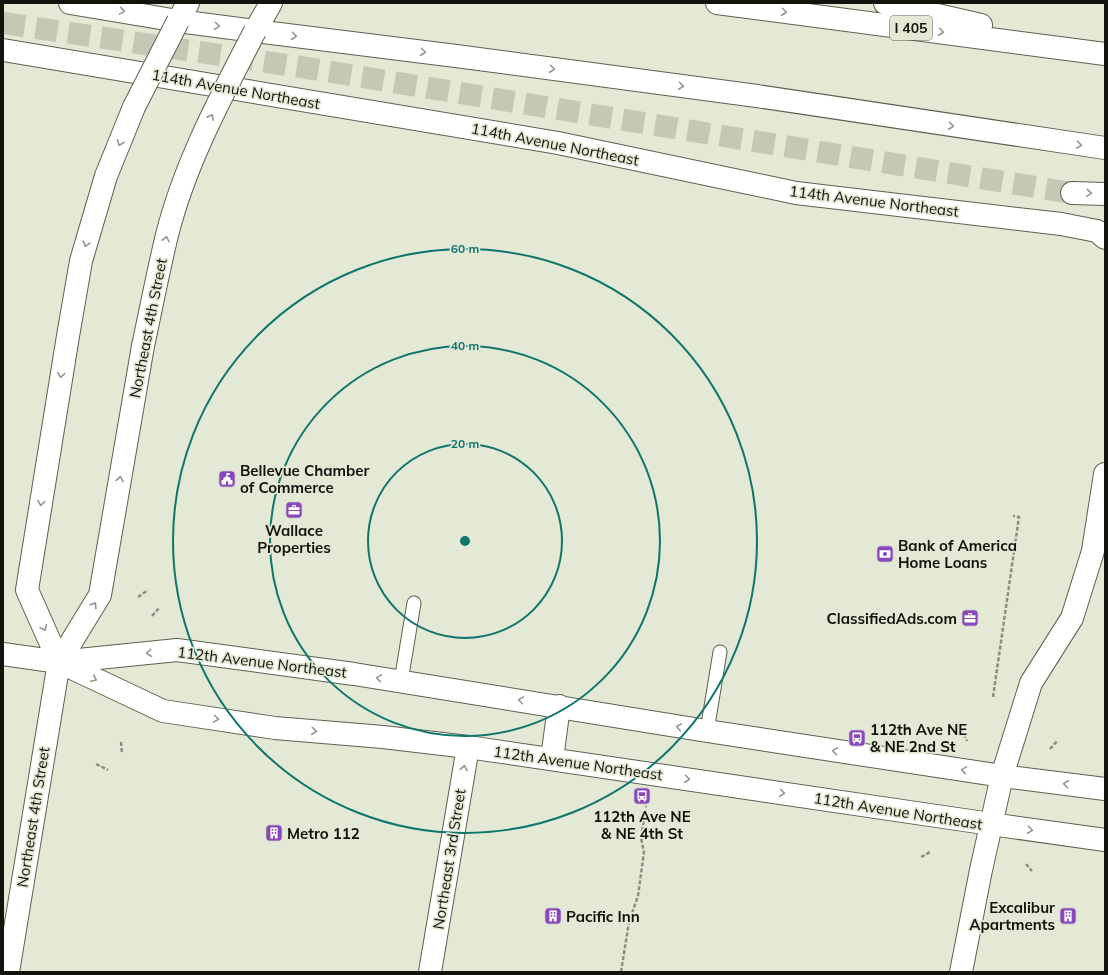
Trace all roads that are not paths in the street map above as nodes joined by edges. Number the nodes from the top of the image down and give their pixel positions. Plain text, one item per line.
1 (70, 3) edge
2 (271, 3) edge
3 (718, 3) edge
4 (885, 3) edge
5 (183, 12) edge
6 (255, 31) junction
7 (3, 50) edge
8 (1105, 53) edge
9 (1105, 148) edge
10 (1072, 193) tunnel mouth
11 (1105, 194) edge
12 (1105, 238) edge
13 (1105, 474) edge
14 (414, 603) dead end
15 (720, 652) dead end
16 (3, 654) edge
17 (59, 662) junction
18 (401, 681) junction
19 (559, 706) junction
20 (707, 731) junction
21 (468, 747) junction
22 (552, 759) junction
23 (1002, 776) junction
24 (1105, 789) edge
25 (991, 824) junction
26 (1105, 840) edge
27 (8, 972) edge
28 (430, 972) edge
29 (961, 972) edge

1 -> 5 main road
2 - 6 main road, Northeast 4th Street
3 -> 8 main road, I 405
4 - 8 main road
5 -> 6 main road
5 -> 17 main road, bridge
6 -> 9 main road
17 -> 6 main road, Northeast 4th Street, bridge
7 - 12 main road, 114th Avenue Northeast
10 -> 11 main road
13 - 23 main road
14 - 18 lane
15 - 20 lane
16 - 17 main road, 112th Avenue Northeast
18 -> 17 main road, 112th Avenue Northeast
17 -> 21 main road, 112th Avenue Northeast
17 - 27 main road, Northeast 4th Street
19 -> 18 main road, 112th Avenue Northeast
20 -> 19 main road, 112th Avenue Northeast
19 - 22 main road
23 -> 20 main road, 112th Avenue Northeast
21 - 22 main road, 112th Avenue Northeast
28 -> 21 main road, Northeast 3rd Street
22 -> 25 main road, 112th Avenue Northeast
24 -> 23 main road, 112th Avenue Northeast
23 - 25 main road
25 -> 26 main road, 112th Avenue Northeast
25 - 29 main road

